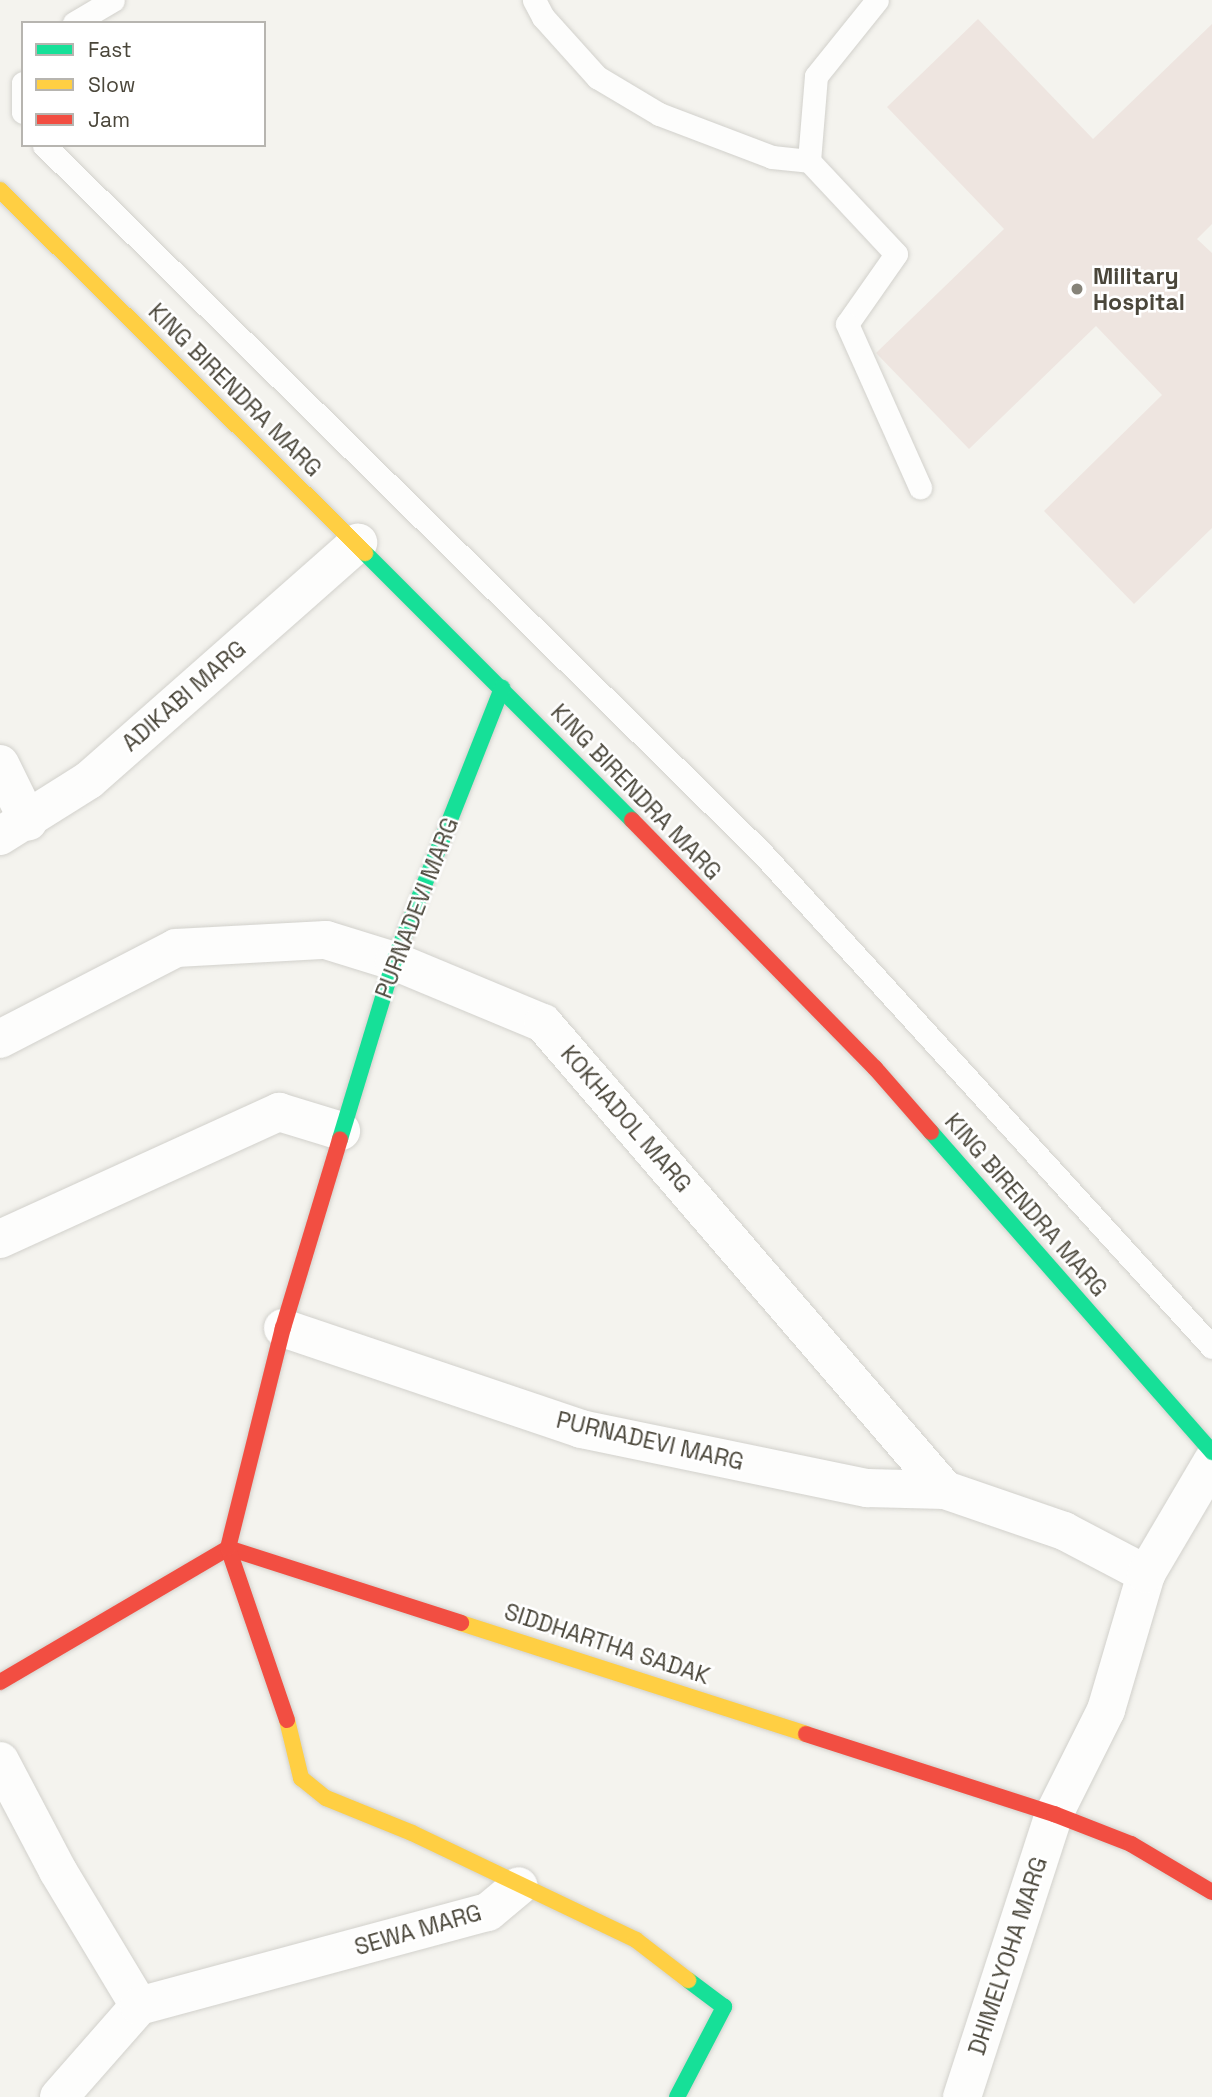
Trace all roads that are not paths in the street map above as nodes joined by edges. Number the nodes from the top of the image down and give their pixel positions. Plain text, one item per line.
1 (113, 0) edge
2 (534, 0) edge
3 (877, 0) edge
4 (77, 21) edge
5 (46, 147) edge
6 (809, 161) junction
7 (0, 190) edge
8 (920, 487) dead end
9 (358, 543) junction
10 (502, 688) junction
11 (0, 764) edge
12 (14, 828) edge
13 (394, 961) junction
14 (0, 1040) edge
15 (341, 1131) junction
16 (0, 1239) edge
17 (283, 1328) junction
18 (1212, 1347) edge
19 (1212, 1452) edge
20 (1212, 1462) edge
21 (945, 1490) junction
22 (228, 1548) junction
23 (1146, 1574) junction
24 (0, 1682) edge
25 (0, 1761) edge
26 (1054, 1814) junction
27 (519, 1886) junction
28 (1212, 1892) edge
29 (139, 2006) junction
30 (59, 2097) edge
31 (677, 2097) edge
32 (962, 2097) edge

1 - 4 lane
2 - 6 lane
3 - 6 lane
5 - 18 lane
6 - 8 lane
7 - 9 street, KING BIRENDRA MARG
9 - 10 street, KING BIRENDRA MARG
9 - 12 street, ADIKABI MARG
10 - 13 street, PURNADEVI MARG
10 - 19 street, KING BIRENDRA MARG
11 - 12 street
13 - 14 street, KOKHADOL MARG
13 - 15 street, PURNADEVI MARG
13 - 21 street, KOKHADOL MARG
15 - 16 street
15 - 17 street, PURNADEVI MARG
17 - 21 street, PURNADEVI MARG
17 - 22 street, PURNADEVI MARG
20 - 23 street, DHIMELYOHA MARG
21 - 23 street
22 - 24 street
22 - 26 street, SIDDHARTHA SADAK
22 - 27 street
23 - 26 street, DHIMELYOHA MARG
25 - 29 street
26 - 28 street, SIDDHARTHA SADAK
26 - 32 street, DHIMELYOHA MARG
27 - 29 street, SEWA MARG
27 - 31 street
29 - 30 street

